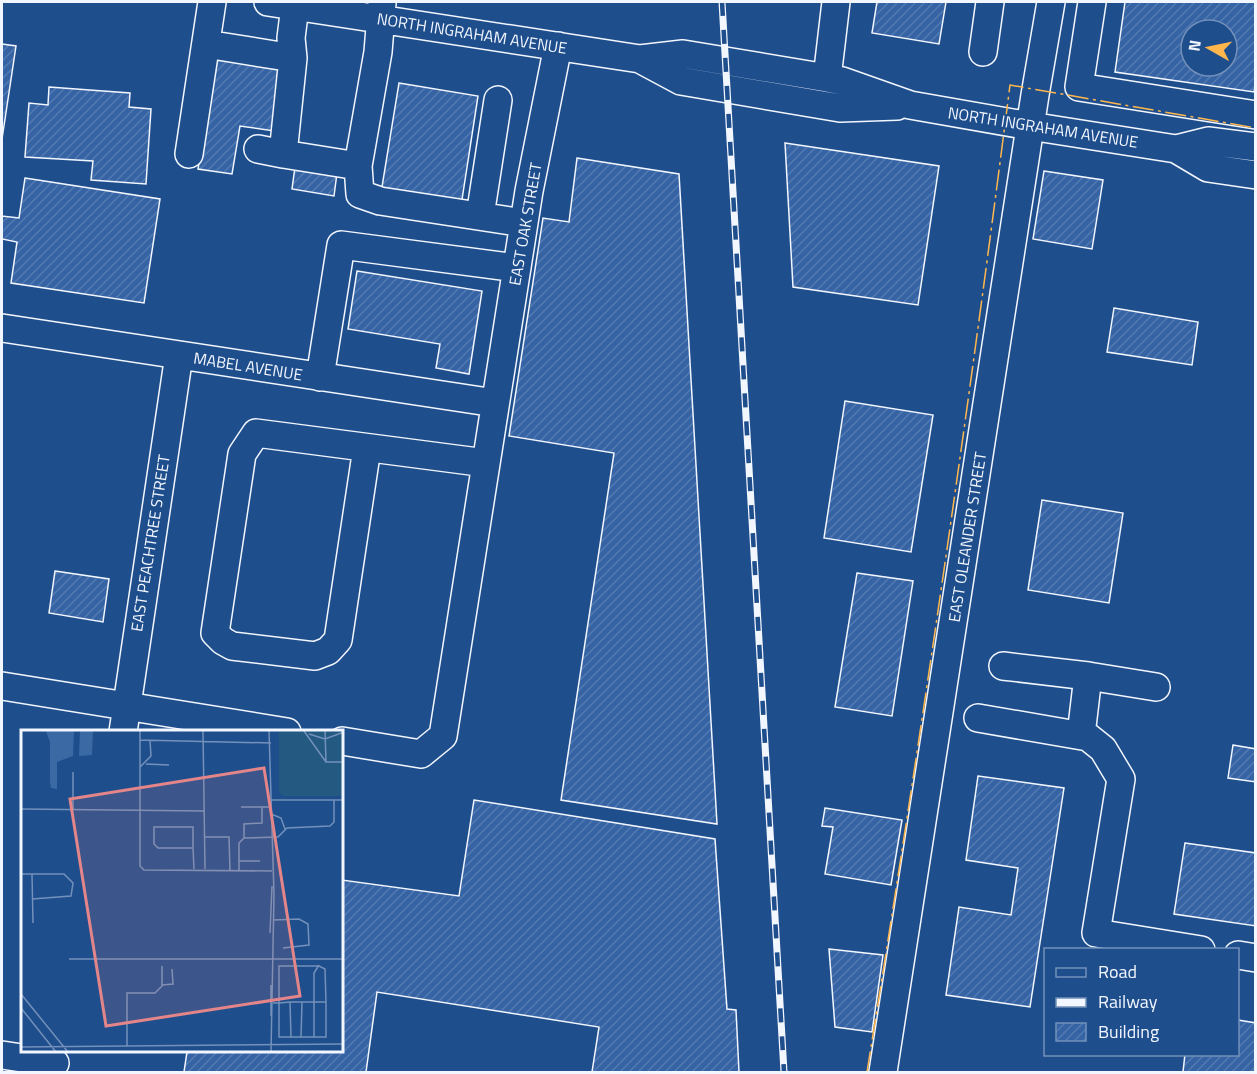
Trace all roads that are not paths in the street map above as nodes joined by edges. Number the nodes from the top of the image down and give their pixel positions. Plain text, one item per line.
1 (212, 2) edge
2 (268, 2) edge
3 (836, 2) edge
4 (990, 2) edge
5 (1051, 2) edge
6 (1092, 2) edge
7 (295, 6) junction
8 (382, 10) edge
9 (206, 44) junction
10 (558, 46) junction
11 (983, 52) dead end
12 (1041, 57) junction
13 (293, 58) junction
14 (640, 59) junction
15 (1083, 62) junction
16 (826, 78) junction
17 (498, 100) dead end
18 (910, 105) junction
19 (1256, 115) edge
20 (1030, 126) junction
21 (1256, 147) edge
22 (1176, 149) junction
23 (189, 154) dead end
24 (358, 166) junction
25 (1256, 175) edge
26 (480, 216) junction
27 (524, 223) junction
28 (517, 268) junction
29 (2, 328) edge
30 (179, 355) junction
31 (320, 377) junction
32 (495, 403) junction
33 (367, 448) junction
34 (486, 463) junction
35 (1004, 666) dead end
36 (1088, 676) junction
37 (2, 686) edge
38 (1156, 687) dead end
39 (128, 706) junction
40 (978, 718) dead end
41 (123, 730) edge
42 (275, 730) edge
43 (1081, 735) junction
44 (344, 741) edge
45 (1094, 941) edge
46 (1177, 948) edge
47 (1239, 955) edge
48 (1256, 958) edge
49 (2, 1055) edge
50 (55, 1062) edge
51 (883, 1072) edge

1 - 9 street
2 - 7 street, NORTH INGRAHAM AVENUE
3 - 16 street
4 - 11 street
5 - 12 street, EAST OLEANDER STREET
6 - 15 street
7 - 8 street, NORTH INGRAHAM AVENUE
7 - 13 street
8 - 10 street, NORTH INGRAHAM AVENUE
8 - 24 street
9 - 13 street
9 - 23 street
10 - 14 street, NORTH INGRAHAM AVENUE
10 - 27 street, EAST OAK STREET
12 - 15 street
12 - 20 street, EAST OLEANDER STREET
13 - 24 street
14 - 16 street, NORTH INGRAHAM AVENUE
14 - 18 street, NORTH INGRAHAM AVENUE
15 - 19 street
16 - 18 street, NORTH INGRAHAM AVENUE
17 - 26 street
18 - 20 street, NORTH INGRAHAM AVENUE
20 - 22 street, NORTH INGRAHAM AVENUE
20 - 51 street, EAST OLEANDER STREET
21 - 22 street, NORTH INGRAHAM AVENUE
22 - 25 street, NORTH INGRAHAM AVENUE
24 - 26 street
26 - 27 street
27 - 28 street, EAST OAK STREET
28 - 31 street
28 - 32 street, EAST OAK STREET
29 - 30 street, MABEL AVENUE
30 - 31 street, MABEL AVENUE
30 - 39 street, EAST PEACHTREE STREET
31 - 32 street, MABEL AVENUE
32 - 34 street, EAST OAK STREET
33 - 33 street
33 - 34 street
34 - 44 street, EAST OAK STREET
35 - 36 street
36 - 38 street
36 - 43 street
37 - 39 street
39 - 41 street, EAST PEACHTREE STREET
39 - 42 street
40 - 43 street
43 - 45 street
45 - 46 street
47 - 48 street
49 - 50 street

